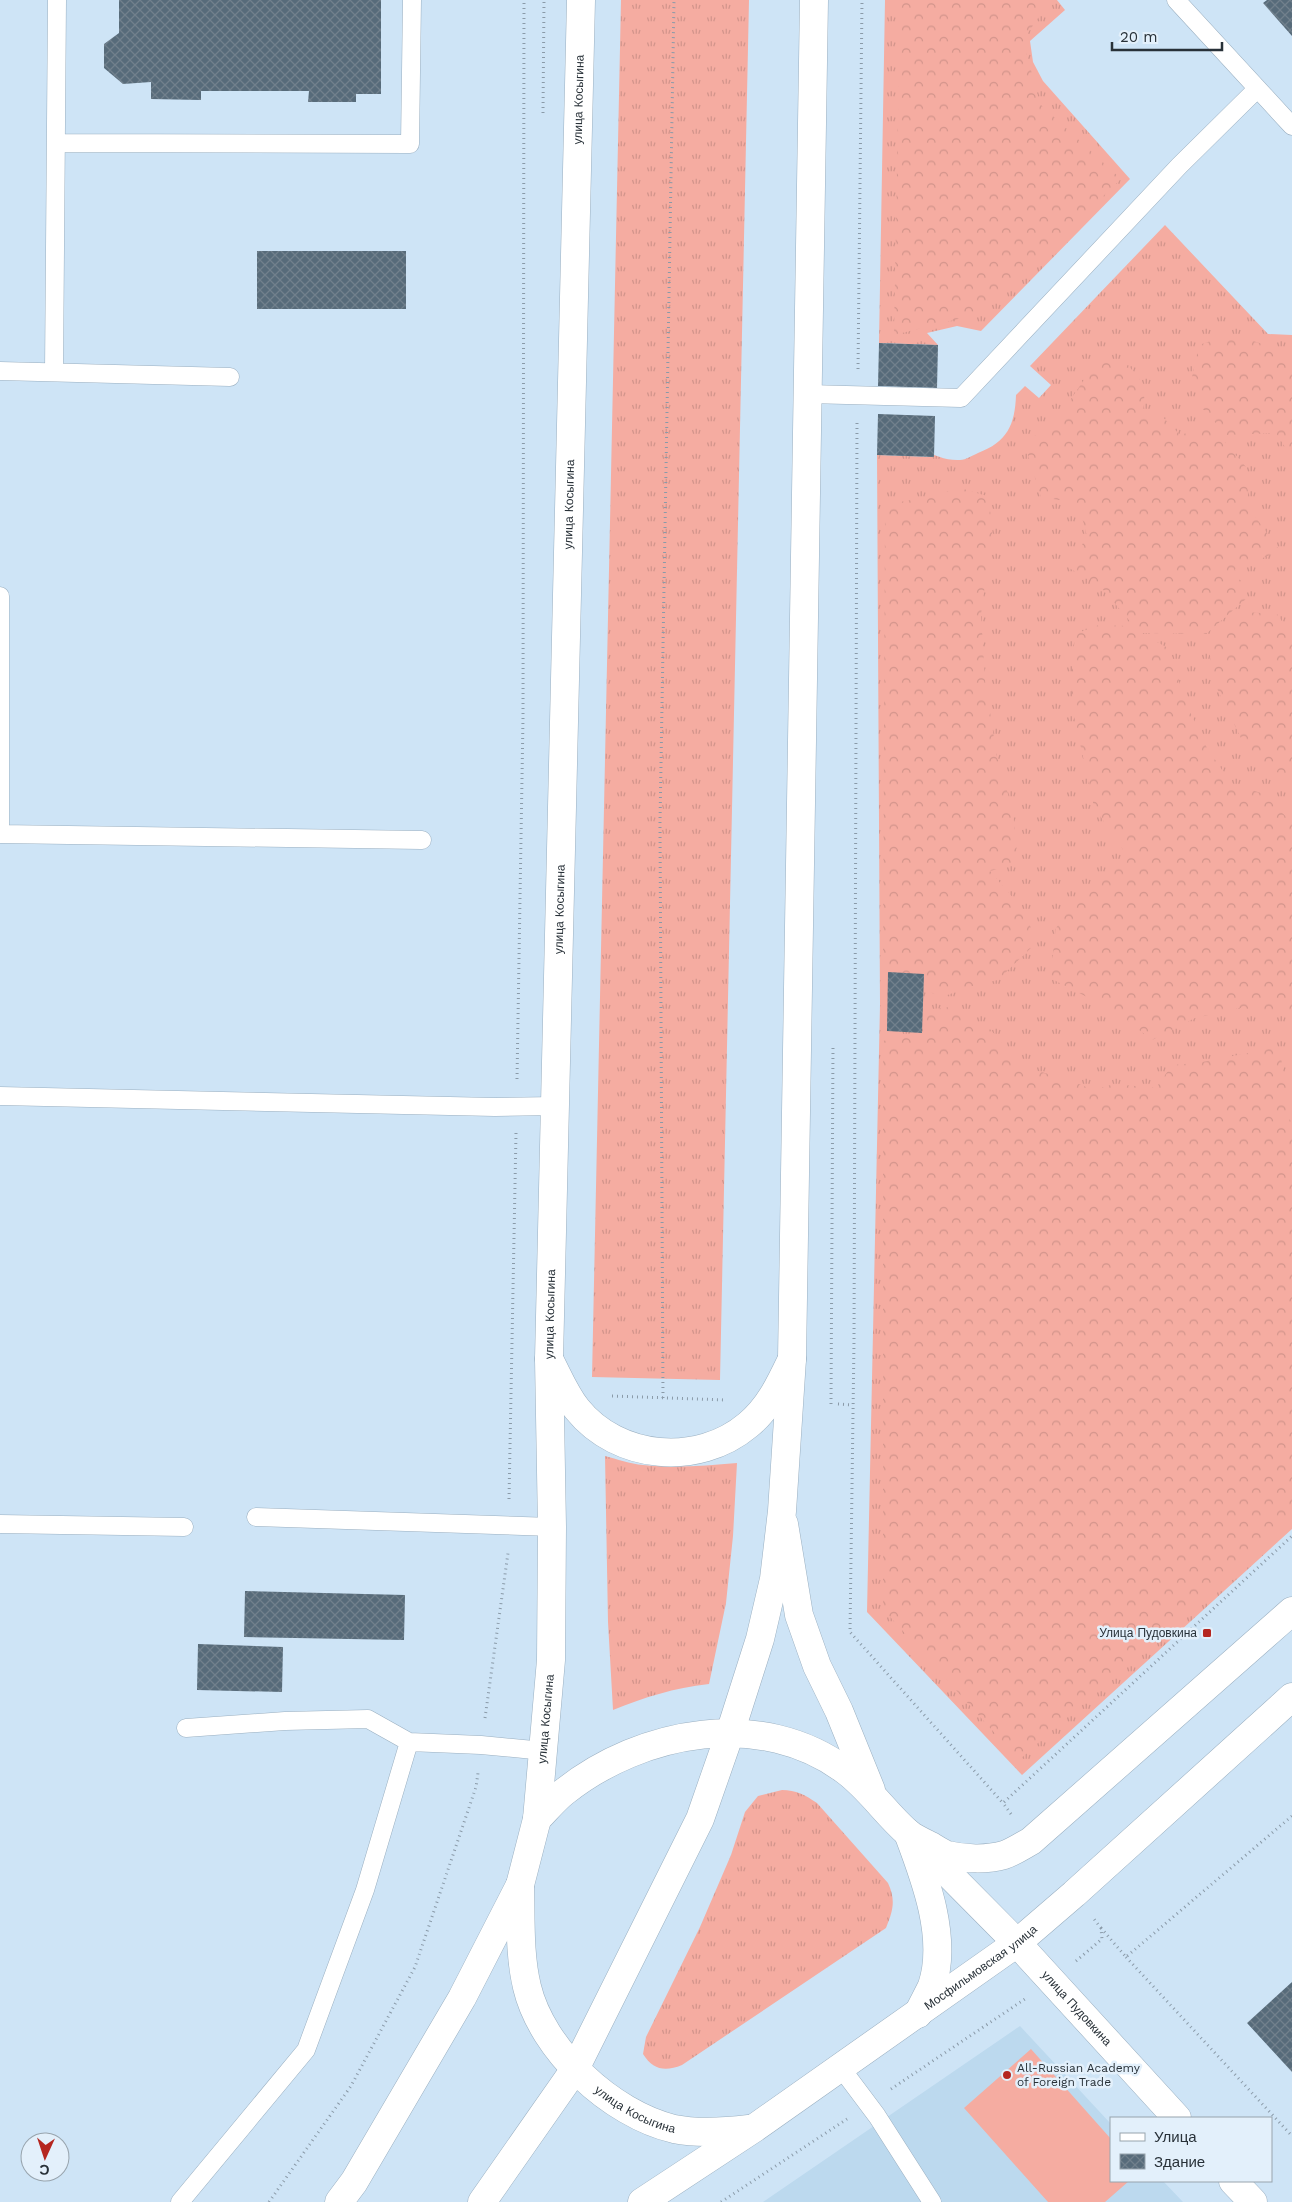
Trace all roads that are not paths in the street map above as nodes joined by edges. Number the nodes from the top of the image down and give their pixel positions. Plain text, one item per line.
1 (57, 0) edge
2 (412, 0) edge
3 (581, 0) edge
4 (814, 0) edge
5 (1176, 0) edge
6 (1257, 88) junction
7 (1292, 126) edge
8 (56, 143) junction
9 (0, 371) edge
10 (54, 372) junction
11 (230, 377) dead end
12 (808, 394) junction
13 (0, 596) edge
14 (0, 834) edge
15 (422, 840) dead end
16 (0, 1096) edge
17 (555, 1106) junction
18 (549, 1359) junction
19 (792, 1359) junction
20 (782, 1511) junction
21 (256, 1517) dead end
22 (0, 1524) edge
23 (184, 1527) dead end
24 (552, 1527) junction
25 (1292, 1611) edge
26 (1292, 1697) edge
27 (186, 1728) dead end
28 (730, 1733) junction
29 (408, 1742) junction
30 (544, 1751) junction
31 (872, 1794) junction
32 (537, 1819) junction
33 (908, 1833) junction
34 (520, 1885) junction
35 (1017, 1943) junction
36 (918, 2014) junction
37 (841, 2068) junction
38 (574, 2069) junction
39 (1176, 2117) edge
40 (753, 2129) junction
41 (1234, 2182) edge
42 (180, 2202) edge
43 (339, 2202) edge
44 (482, 2202) edge
45 (642, 2202) edge
46 (932, 2202) edge
47 (1251, 2202) edge

1 - 8 lane
2 - 8 lane
3 - 17 main road, улица Косыгина
4 - 12 main road
5 - 6 lane
6 - 7 lane
6 - 12 lane
8 - 10 lane
9 - 10 lane
10 - 11 lane
12 - 19 main road
13 - 14 lane
14 - 15 lane
16 - 17 lane
17 - 18 main road, улица Косыгина
18 - 19 main road
18 - 24 main road, улица Косыгина
19 - 20 main road
20 - 28 main road
20 - 31 main road
21 - 24 lane
22 - 23 lane
24 - 30 main road, улица Косыгина
25 - 33 main road
26 - 35 main road, Мосфильмовская улица
27 - 29 lane
28 - 31 main road
28 - 32 main road
28 - 38 main road
29 - 30 lane
29 - 42 lane
30 - 32 main road, улица Косыгина
31 - 33 main road
32 - 34 main road, улица Косыгина
33 - 35 main road, улица Пудовкина
33 - 36 main road
34 - 38 main road, улица Косыгина
34 - 43 main road, улица Косыгина
35 - 36 main road, Мосфильмовская улица
35 - 39 main road, улица Пудовкина
36 - 37 main road, Мосфильмовская улица
37 - 40 main road, Мосфильмовская улица
37 - 46 lane
38 - 40 main road, улица Косыгина
38 - 44 main road
40 - 45 main road, Мосфильмовская улица
41 - 47 main road

